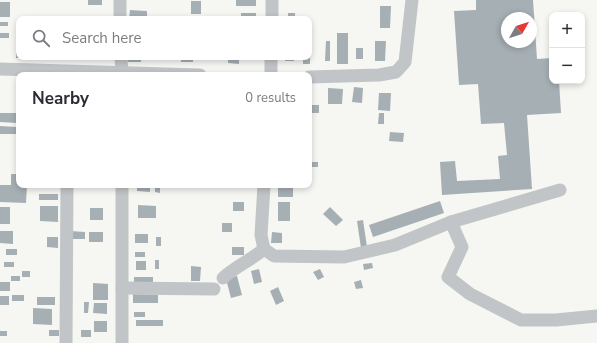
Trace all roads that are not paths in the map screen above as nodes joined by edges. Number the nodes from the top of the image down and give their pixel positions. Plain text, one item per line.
1 (120, 0) edge
2 (272, 0) edge
3 (412, 0) edge
4 (120, 16) edge
5 (272, 16) edge
6 (121, 60) edge
7 (271, 60) edge
8 (0, 69) edge
9 (51, 72) edge
10 (122, 72) edge
11 (271, 72) edge
12 (312, 77) edge
13 (67, 188) edge
14 (122, 188) edge
15 (264, 188) edge
16 (560, 190) dead end
17 (451, 222) junction
18 (264, 249) junction
19 (223, 278) dead end
20 (122, 288) junction
21 (214, 289) dead end
22 (597, 316) edge
23 (66, 343) edge
24 (122, 343) edge

1 - 4 street
2 - 5 street
3 - 12 street
6 - 10 street
7 - 11 street
8 - 9 street
13 - 23 street
14 - 20 street
15 - 18 street
16 - 17 street
17 - 18 street
17 - 22 street
18 - 19 street
20 - 21 street
20 - 24 street

